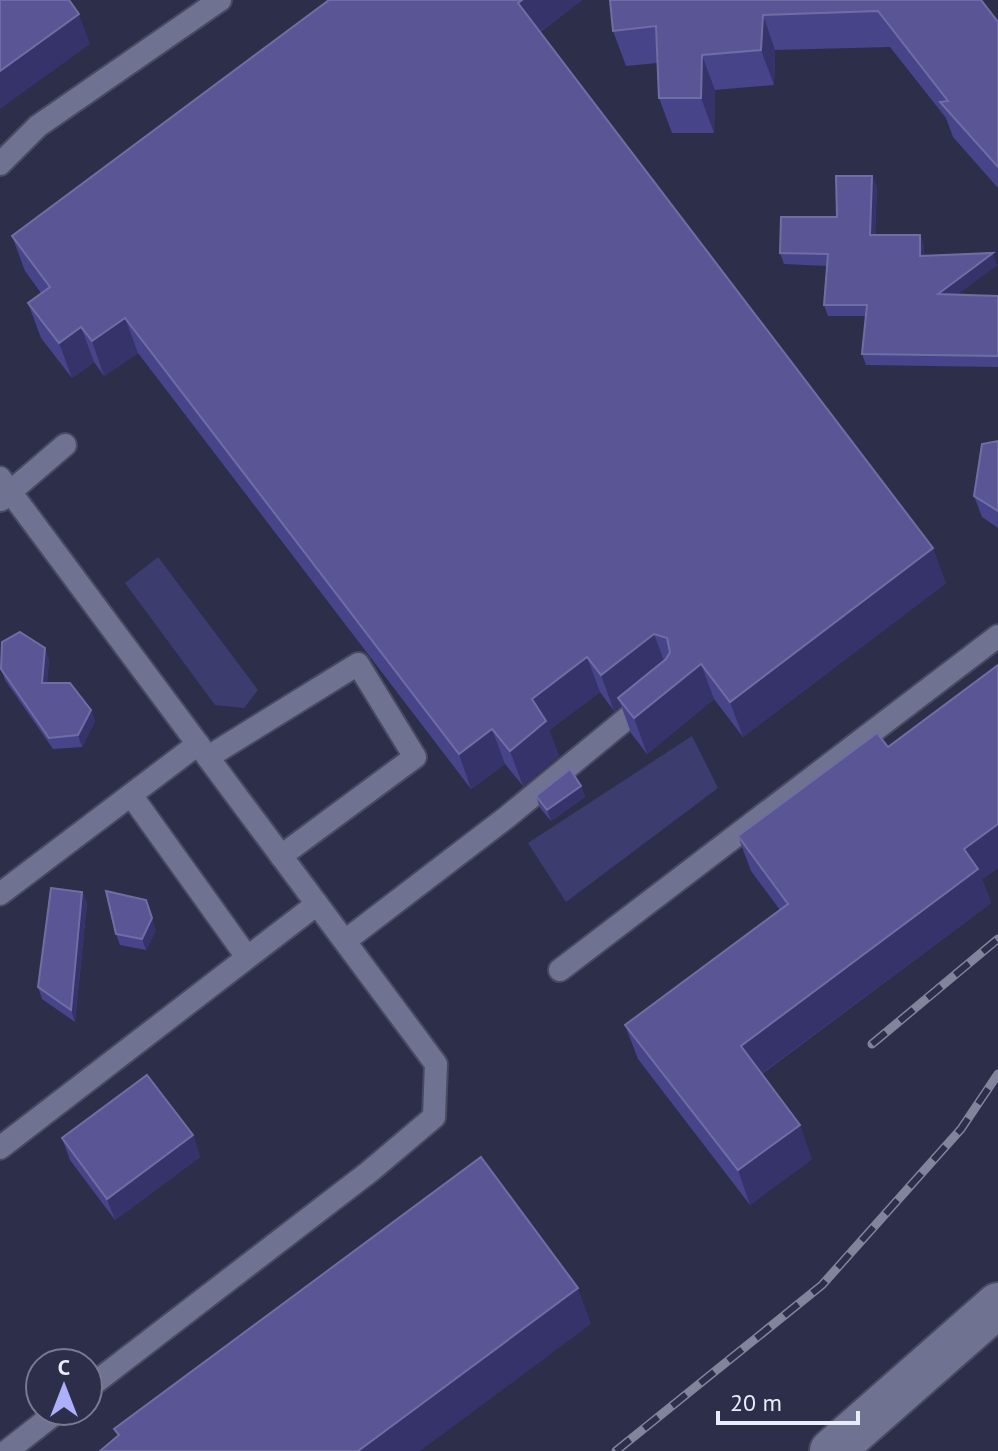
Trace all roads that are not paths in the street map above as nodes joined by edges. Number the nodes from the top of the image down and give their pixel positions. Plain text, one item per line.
1 (220, 0) edge
2 (0, 164) edge
3 (65, 445) dead end
4 (4, 490) edge
5 (998, 636) edge
6 (670, 683) edge
7 (203, 751) junction
8 (131, 795) junction
9 (281, 856) junction
10 (0, 894) edge
11 (317, 904) junction
12 (345, 941) junction
13 (247, 957) junction
14 (560, 970) dead end
15 (0, 1148) edge
16 (998, 1305) edge
17 (104, 1376) edge
18 (42, 1427) edge
19 (21, 1447) edge
20 (832, 1451) edge

1 - 2 lane
3 - 4 lane
4 - 7 lane
5 - 14 lane
6 - 12 lane
7 - 8 lane
7 - 9 lane
7 - 9 lane
8 - 10 lane
8 - 13 lane
9 - 11 lane
11 - 12 lane
11 - 13 lane
12 - 17 lane
13 - 15 lane
16 - 20 street
18 - 19 lane

